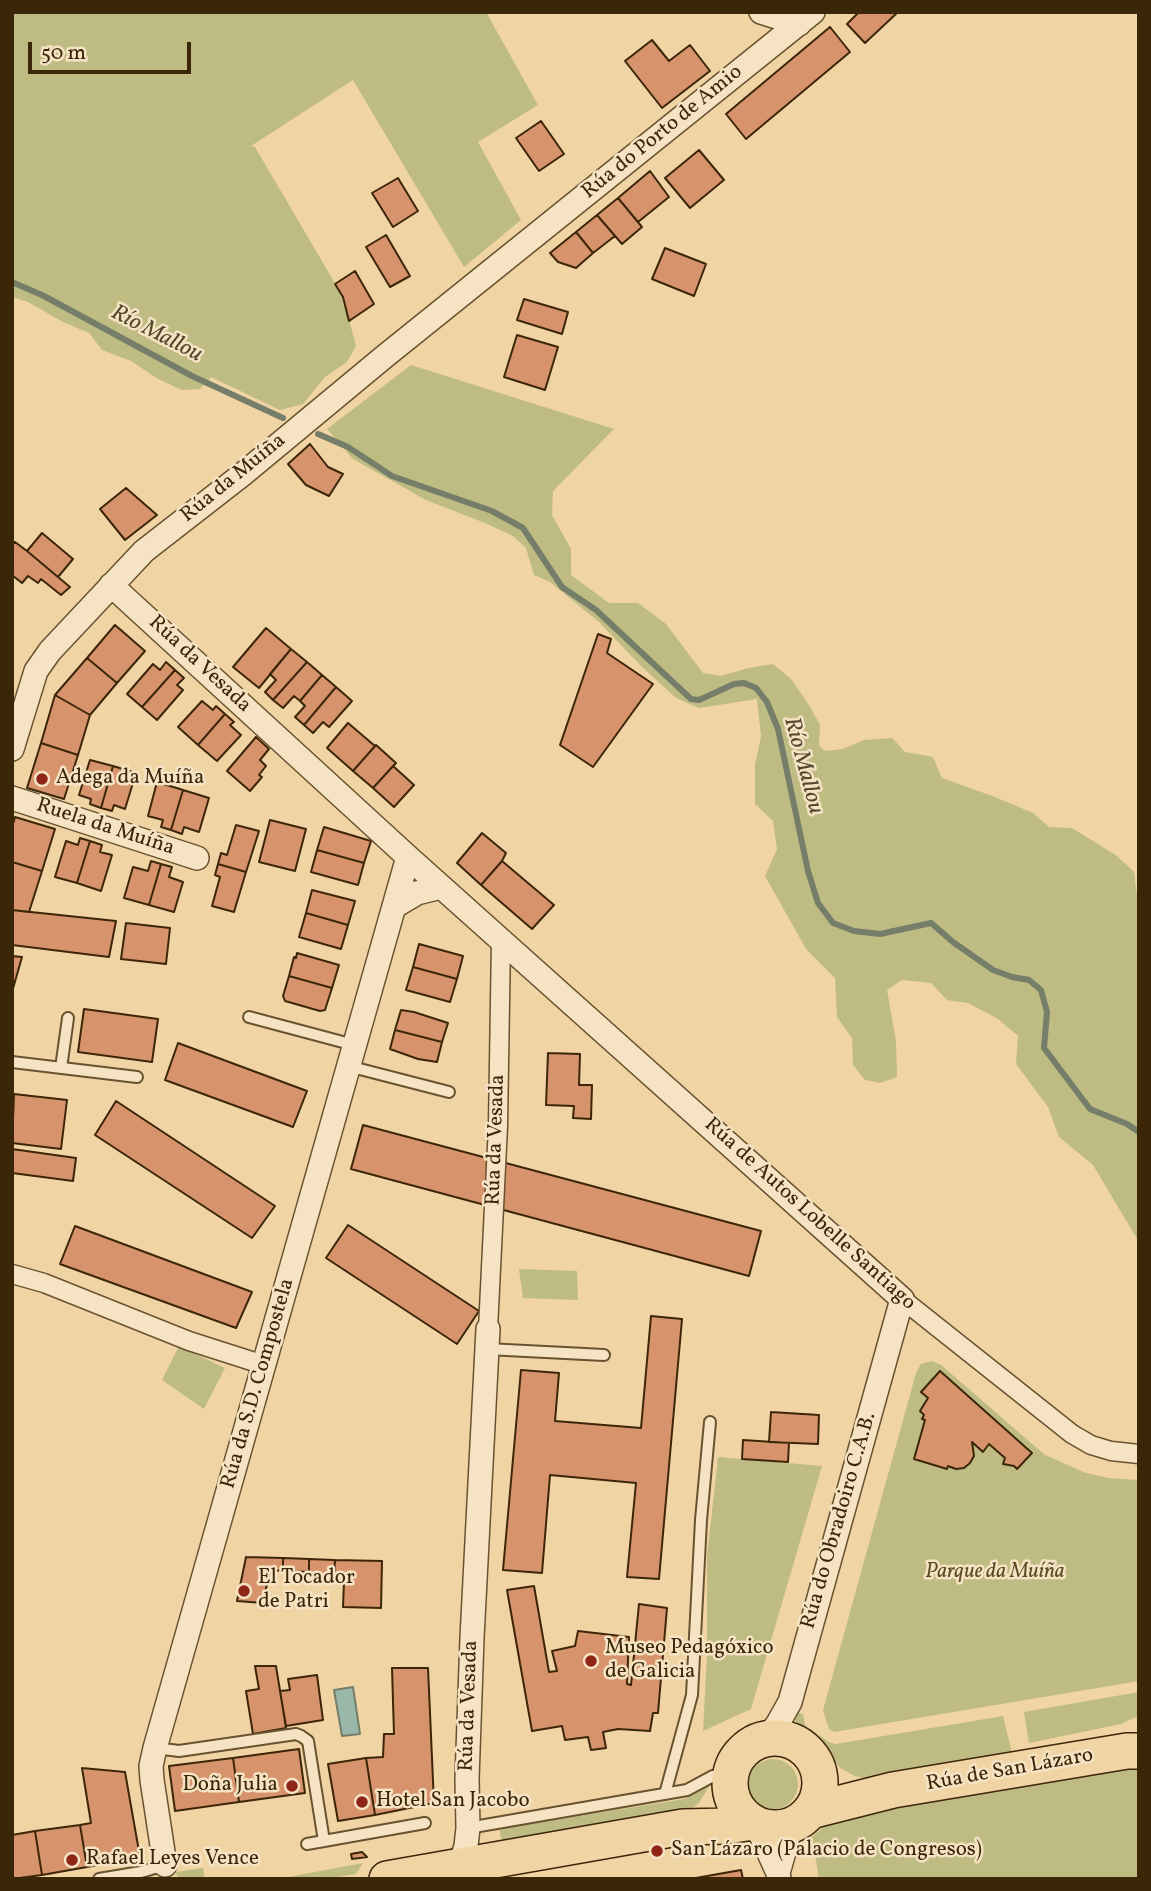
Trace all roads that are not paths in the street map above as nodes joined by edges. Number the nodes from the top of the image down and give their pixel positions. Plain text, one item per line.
1 (761, 12) edge
2 (806, 18) edge
3 (513, 254) joint
4 (111, 585) junction
5 (12, 749) edge
6 (12, 797) edge
7 (408, 857) junction
8 (197, 858) dead end
9 (441, 887) junction
10 (395, 906) junction
11 (501, 940) junction
12 (250, 1017) dead end
13 (68, 1018) dead end
14 (351, 1056) junction
15 (12, 1062) edge
16 (61, 1068) junction
17 (137, 1077) dead end
18 (449, 1092) dead end
19 (12, 1274) edge
20 (902, 1299) junction
21 (487, 1339) junction
22 (604, 1355) dead end
23 (264, 1365) junction
24 (710, 1422) dead end
25 (1139, 1454) edge
26 (766, 1738) junction
27 (155, 1748) junction
28 (1135, 1750) edge
29 (818, 1768) junction
30 (730, 1779) junction
31 (893, 1790) junction
32 (665, 1794) junction
33 (777, 1821) junction
34 (425, 1823) dead end
35 (468, 1828) junction
36 (695, 1832) junction
37 (324, 1841) junction
38 (307, 1844) dead end
39 (460, 1866) junction
40 (166, 1874) edge
41 (778, 1876) edge
42 (99, 1879) edge
43 (387, 1879) edge

1 - 2 street
2 - 3 street, Rúa do Porto de Amio
3 - 4 street, Rúa da Muíña
4 - 5 street, Rúa da Muíña
4 - 7 street, Rúa da Vesada
6 - 8 street, Ruela da Muíña
7 - 9 street, Rúa da Vesada
7 - 10 street, Rúa da S.D. Compostela
9 - 10 street
9 - 11 street, Rúa da Vesada
10 - 14 street, Rúa da S.D. Compostela
11 - 20 street, Rúa de Autos Lobelle Santiago
11 - 21 street, Rúa da Vesada
12 - 14 lane
13 - 16 lane
14 - 18 lane
14 - 23 street, Rúa da S.D. Compostela
15 - 16 lane
16 - 17 lane
19 - 23 street
20 - 25 street, Rúa de Autos Lobelle Santiago
20 - 26 street, Rúa do Obradoiro C.A.B.
21 - 22 lane
21 - 35 street, Rúa da Vesada
23 - 27 street, Rúa da S.D. Compostela
24 - 32 lane
26 - 29 main road
26 - 30 main road
27 - 37 lane
27 - 40 street, Rúa da S.D. Compostela
28 - 31 main road, Rúa de San Lázaro
29 - 31 main road, Rúa de San Lázaro
29 - 33 main road
30 - 32 lane
30 - 33 main road
30 - 36 main road, Rúa de San Lázaro
31 - 33 main road, Rúa de San Lázaro
32 - 35 lane
33 - 36 main road, Rúa de San Lázaro
33 - 41 street
33 - 41 street
34 - 37 lane
35 - 39 street, Rúa da Vesada
36 - 39 main road, Rúa de San Lázaro
37 - 38 lane
39 - 43 main road, Rúa de San Lázaro
40 - 42 lane

